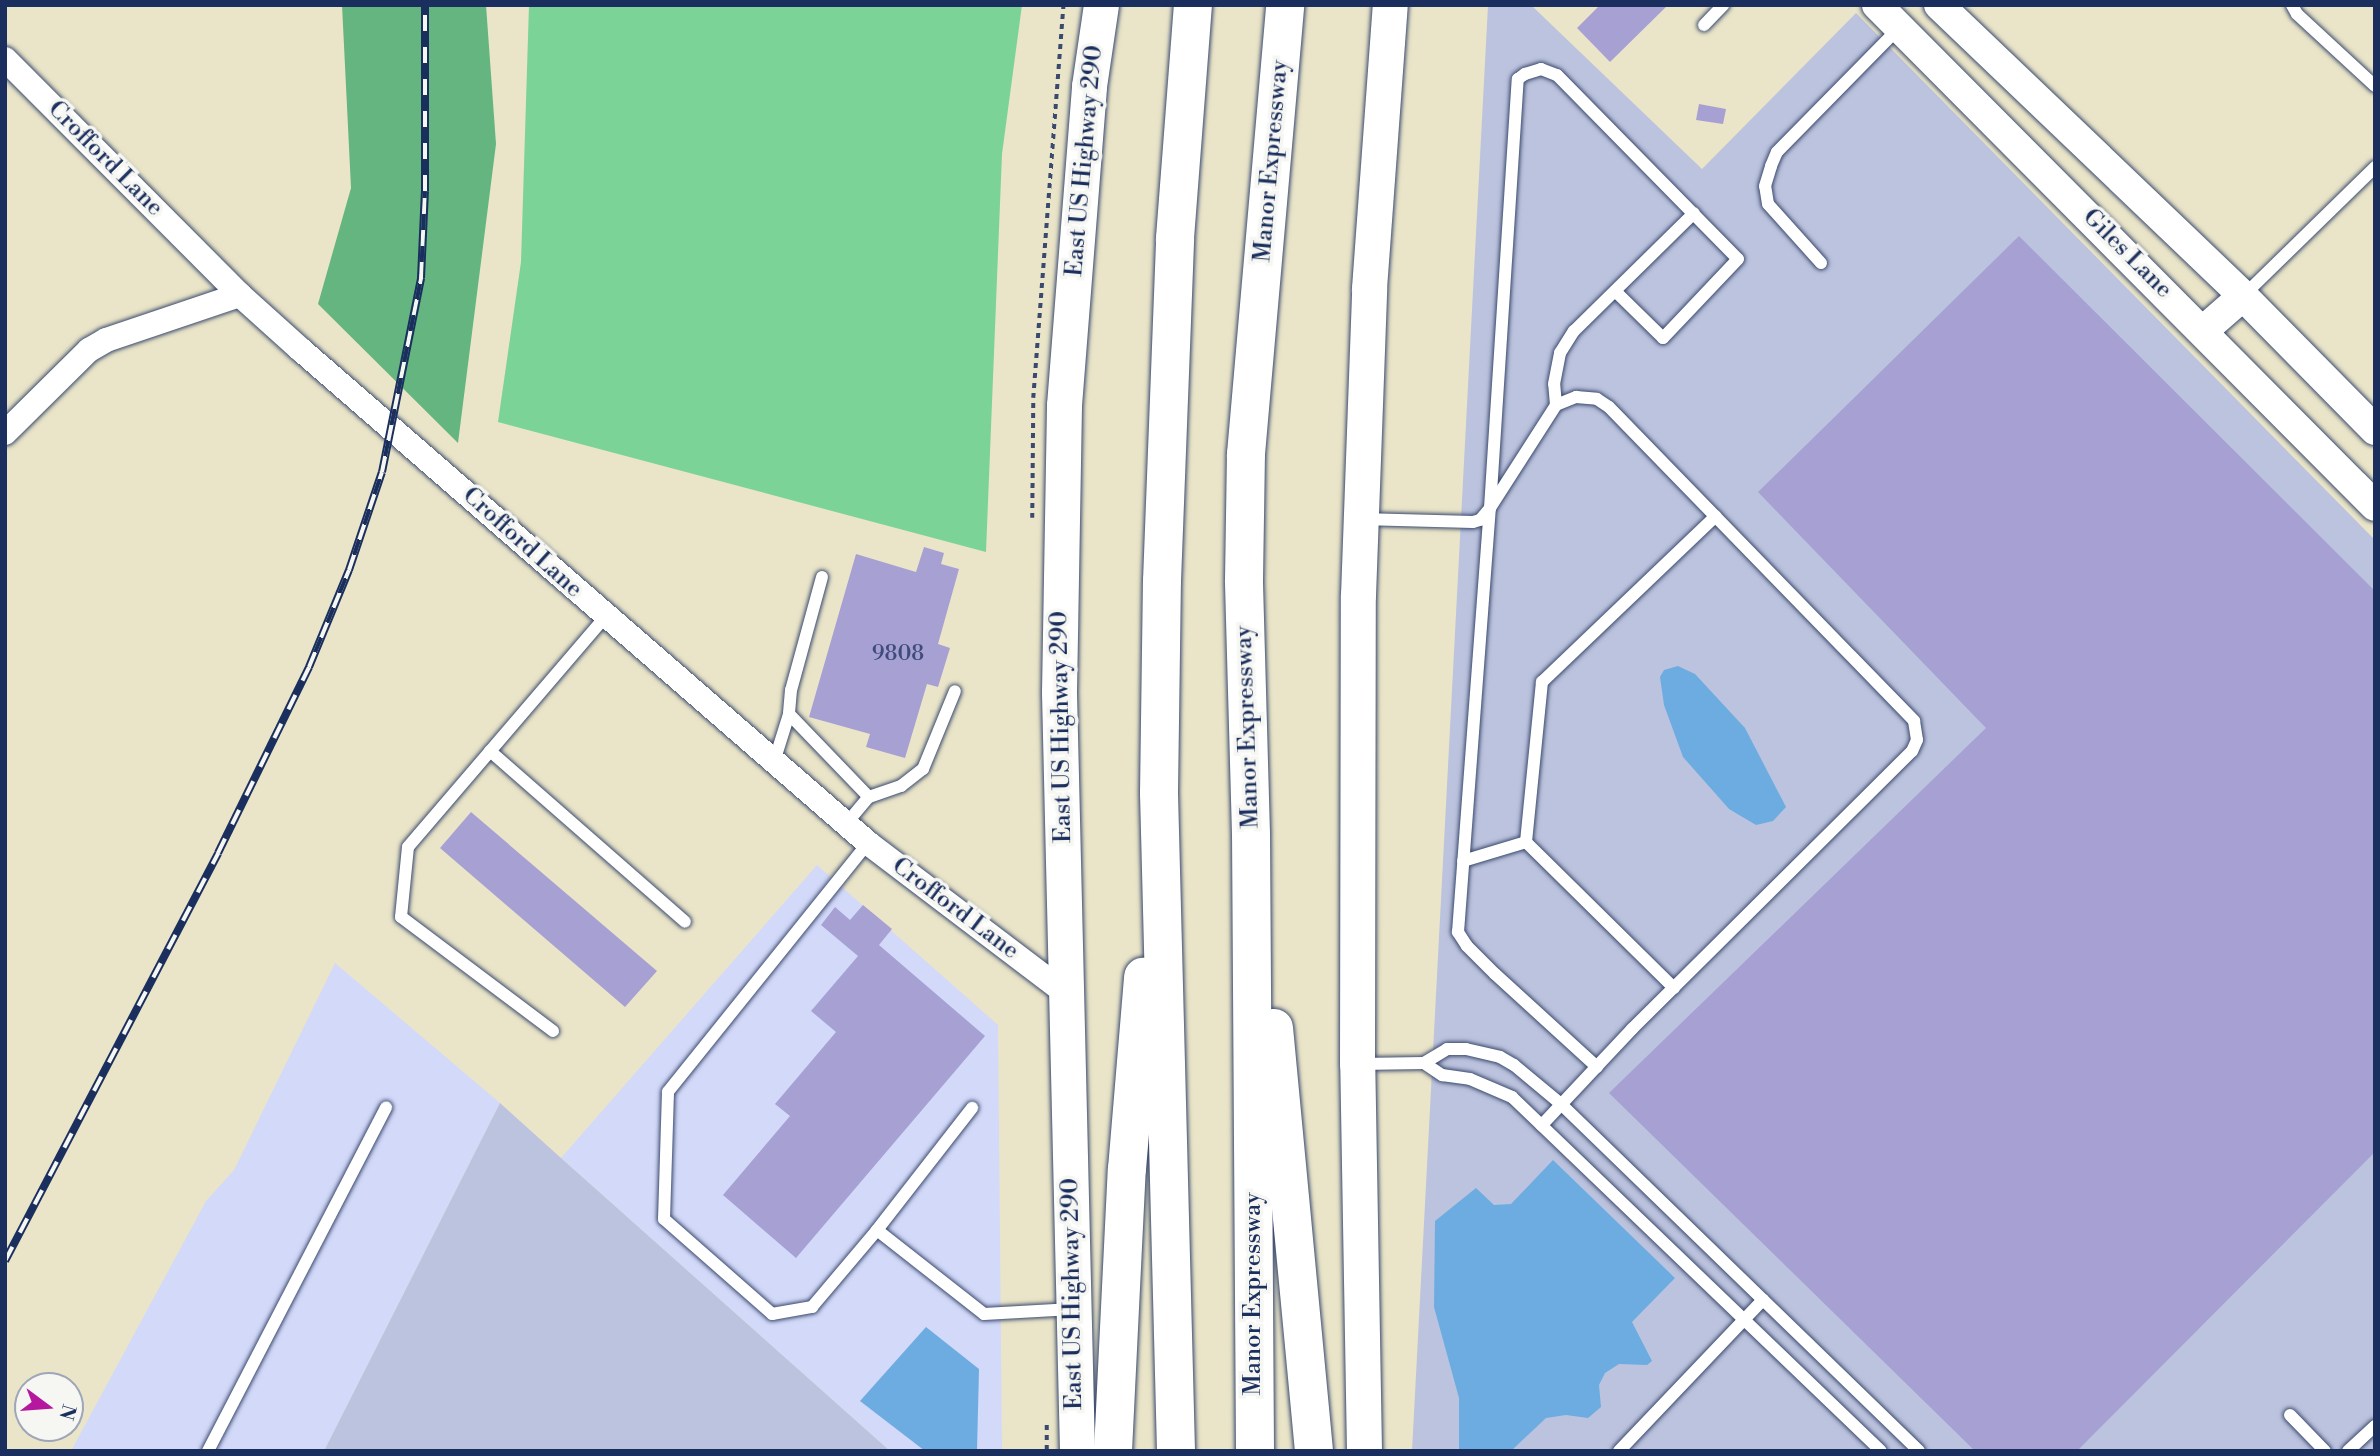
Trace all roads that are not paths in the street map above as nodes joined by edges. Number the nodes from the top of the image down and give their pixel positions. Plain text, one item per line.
1 (1101, 5) edge
2 (1193, 5) edge
3 (1285, 5) edge
4 (1390, 5) edge
5 (1723, 5) edge
6 (1877, 5) edge
7 (1938, 5) edge
8 (2292, 5) edge
9 (1704, 25) dead end
10 (1899, 27) junction
11 (5, 59) edge
12 (2375, 86) edge
13 (2375, 167) edge
14 (1694, 214) junction
15 (1821, 263) dead end
16 (1616, 292) junction
17 (240, 295) junction
18 (2243, 296) junction
19 (2204, 330) junction
20 (1556, 405) junction
21 (2375, 430) edge
22 (5, 433) edge
23 (2375, 506) edge
24 (1490, 508) junction
25 (1716, 516) junction
26 (1361, 519) junction
27 (822, 577) dead end
28 (605, 617) junction
29 (956, 691) dead end
30 (789, 714) junction
31 (490, 751) junction
32 (774, 762) junction
33 (1159, 793) junction
34 (869, 797) junction
35 (846, 824) junction
36 (1251, 834) junction
37 (1526, 842) junction
38 (868, 843) junction
39 (1463, 861) junction
40 (685, 922) dead end
41 (1674, 988) junction
42 (1067, 994) junction
43 (553, 1031) dead end
44 (1424, 1063) junction
45 (1357, 1064) junction
46 (1597, 1066) junction
47 (1562, 1105) junction
48 (386, 1107) dead end
49 (972, 1108) dead end
50 (1542, 1125) junction
51 (877, 1230) junction
52 (1763, 1300) junction
53 (1073, 1309) junction
54 (1745, 1320) junction
55 (2290, 1415) dead end
56 (2375, 1426) edge
57 (1900, 1433) junction
58 (208, 1451) edge
59 (1077, 1451) edge
60 (1113, 1451) edge
61 (1176, 1451) edge
62 (1255, 1451) edge
63 (1314, 1451) edge
64 (1364, 1451) edge
65 (1619, 1451) edge
66 (1882, 1451) edge
67 (1919, 1451) edge
68 (2325, 1451) edge
69 (2348, 1451) edge

1 - 42 main road, East US Highway 290
2 - 33 highway
3 - 36 highway, Manor Expressway
4 - 26 main road
5 - 9 lane
6 - 10 street, Giles Lane
7 - 18 street, Giles Lane
8 - 12 lane
10 - 15 lane
10 - 19 street, Giles Lane
11 - 17 street, Crofford Lane
13 - 18 lane
14 - 16 lane
14 - 16 lane
14 - 24 lane
16 - 20 lane
17 - 22 street
17 - 28 street, Crofford Lane
18 - 19 street
18 - 21 street, Giles Lane
19 - 23 street, Giles Lane
20 - 24 lane
20 - 25 lane
24 - 26 lane
24 - 39 lane
25 - 37 lane
25 - 41 lane
26 - 45 main road
27 - 30 lane
28 - 31 lane
28 - 32 street, Crofford Lane
29 - 34 lane
30 - 32 lane
30 - 34 lane
31 - 40 lane
31 - 43 lane
32 - 35 street, Crofford Lane
33 - 60 highway
33 - 61 highway
34 - 35 lane
35 - 38 street, Crofford Lane
36 - 62 highway, Manor Expressway
36 - 63 highway
37 - 39 lane
37 - 41 lane
38 - 42 street, Crofford Lane
38 - 51 lane
39 - 46 lane
41 - 46 lane
42 - 53 main road, East US Highway 290
44 - 45 lane
44 - 47 lane
44 - 50 lane
45 - 64 main road
46 - 47 lane
47 - 50 lane
47 - 52 lane
48 - 58 lane
49 - 51 lane
50 - 54 lane
51 - 53 lane
52 - 54 lane
52 - 57 lane
53 - 59 main road, East US Highway 290
54 - 65 lane
54 - 66 lane
55 - 68 lane
56 - 69 lane
57 - 66 lane
57 - 67 lane

